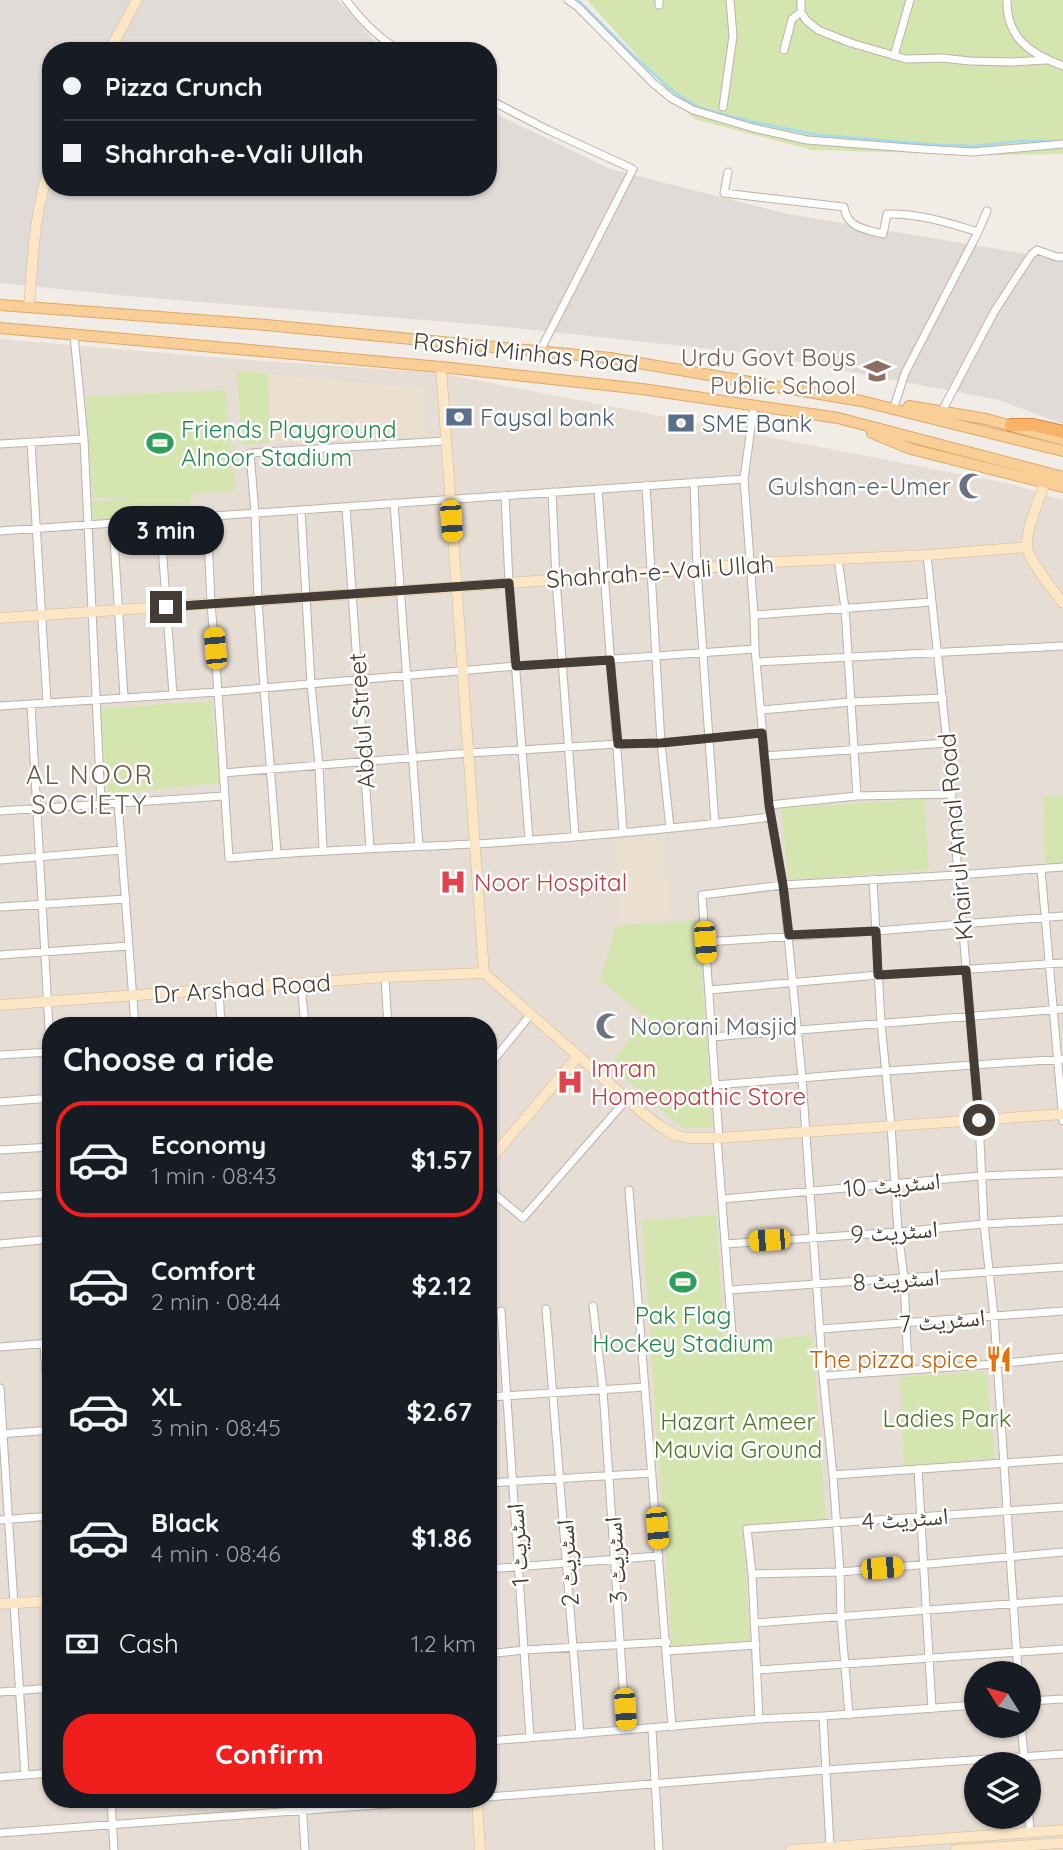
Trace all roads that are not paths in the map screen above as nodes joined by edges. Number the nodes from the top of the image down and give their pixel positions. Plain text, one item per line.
1 (137, 0) edge
2 (346, 0) edge
3 (568, 0) edge
4 (730, 0) edge
5 (801, 0) edge
6 (910, 0) edge
7 (1007, 0) edge
8 (801, 12) junction
9 (114, 42) edge
10 (386, 42) edge
11 (784, 50) dead end
12 (894, 56) junction
13 (1046, 60) junction
14 (1063, 66) edge
15 (497, 104) edge
16 (723, 107) dead end
17 (1062, 144) edge
18 (728, 172) dead end
19 (42, 189) edge
20 (987, 211) dead end
21 (978, 232) junction
22 (1063, 257) edge
23 (0, 305) edge
24 (29, 307) junction
25 (0, 328) edge
26 (74, 335) junction
27 (540, 352) junction
28 (441, 367) junction
29 (861, 401) junction
30 (895, 404) junction
31 (754, 405) junction
32 (942, 411) junction
33 (838, 418) junction
34 (1011, 425) junction
35 (1063, 432) edge
36 (84, 439) junction
37 (1063, 440) edge
38 (30, 442) junction
39 (446, 442) junction
40 (0, 444) edge
41 (1063, 451) edge
42 (1063, 477) edge
43 (744, 479) junction
44 (694, 482) junction
45 (1045, 482) junction
46 (646, 485) junction
47 (1063, 487) edge
48 (598, 489) junction
49 (552, 492) junction
50 (505, 495) junction
51 (449, 499) junction
52 (394, 503) junction
53 (346, 506) junction
54 (301, 510) junction
55 (255, 513) junction
56 (207, 516) junction
57 (160, 519) junction
58 (113, 523) junction
59 (88, 524) junction
60 (36, 528) junction
61 (0, 531) edge
62 (1027, 547) junction
63 (927, 555) junction
64 (838, 559) junction
65 (751, 563) junction
66 (697, 569) junction
67 (651, 572) junction
68 (605, 576) junction
69 (556, 579) junction
70 (509, 583) junction
71 (456, 587) junction
72 (400, 590) junction
73 (352, 594) junction
74 (306, 597) junction
75 (258, 600) junction
76 (932, 602) junction
77 (211, 603) junction
78 (1063, 603) edge
79 (166, 607) junction
80 (845, 608) junction
81 (119, 610) junction
82 (93, 612) junction
83 (41, 615) junction
84 (754, 615) junction
85 (0, 618) edge
86 (1063, 646) edge
87 (755, 649) junction
88 (937, 652) junction
89 (703, 654) junction
90 (848, 656) junction
91 (656, 657) junction
92 (610, 660) junction
93 (757, 662) junction
94 (562, 663) junction
95 (516, 666) junction
96 (462, 671) junction
97 (407, 675) junction
98 (358, 680) junction
99 (310, 684) junction
100 (264, 688) junction
101 (218, 692) junction
102 (173, 694) junction
103 (124, 697) junction
104 (97, 698) junction
105 (943, 698) junction
106 (47, 702) junction
107 (851, 702) junction
108 (31, 704) junction
109 (0, 706) edge
110 (761, 710) junction
111 (762, 733) junction
112 (710, 739) junction
113 (661, 743) junction
114 (947, 743) junction
115 (618, 744) junction
116 (569, 747) junction
117 (854, 749) junction
118 (523, 751) junction
119 (469, 753) junction
120 (764, 756) junction
121 (413, 759) junction
122 (364, 762) junction
123 (319, 765) junction
124 (271, 769) junction
125 (223, 773) junction
126 (951, 794) junction
127 (224, 796) junction
128 (857, 796) junction
129 (118, 802) junction
130 (102, 803) junction
131 (769, 805) junction
132 (36, 810) junction
133 (0, 811) edge
134 (771, 817) junction
135 (715, 824) junction
136 (670, 828) junction
137 (623, 831) junction
138 (575, 835) junction
139 (529, 839) junction
140 (475, 844) junction
141 (419, 846) junction
142 (370, 848) junction
143 (122, 850) junction
144 (323, 850) junction
145 (277, 853) junction
146 (39, 858) junction
147 (0, 860) edge
148 (1063, 867) edge
149 (1041, 869) junction
150 (958, 875) junction
151 (873, 879) junction
152 (783, 885) junction
153 (126, 899) junction
154 (41, 904) junction
155 (0, 908) edge
156 (1063, 916) edge
157 (1045, 917) junction
158 (962, 923) junction
159 (876, 931) junction
160 (789, 935) junction
161 (705, 942) junction
162 (129, 946) junction
163 (44, 952) junction
164 (0, 955) edge
165 (1063, 962) edge
166 (1049, 964) junction
167 (966, 970) junction
168 (484, 973) junction
169 (878, 975) junction
170 (385, 977) junction
171 (793, 982) junction
172 (301, 983) junction
173 (219, 989) junction
174 (709, 990) junction
175 (133, 996) junction
176 (46, 1002) junction
177 (0, 1005) edge
178 (1063, 1009) edge
179 (1054, 1010) junction
180 (531, 1014) junction
181 (970, 1016) junction
182 (47, 1017) edge
183 (134, 1017) edge
184 (221, 1017) edge
185 (304, 1017) edge
186 (387, 1017) edge
187 (881, 1023) junction
188 (797, 1030) junction
189 (712, 1038) junction
190 (42, 1052) edge
191 (0, 1055) edge
192 (497, 1056) edge
193 (578, 1056) junction
194 (1060, 1059) edge
195 (974, 1064) junction
196 (886, 1071) junction
197 (802, 1078) junction
198 (715, 1085) junction
199 (42, 1099) edge
200 (627, 1099) junction
201 (0, 1102) edge
202 (1063, 1114) edge
203 (979, 1120) junction
204 (1063, 1121) edge
205 (891, 1125) junction
206 (805, 1133) junction
207 (718, 1138) junction
208 (42, 1148) edge
209 (0, 1150) edge
210 (497, 1151) edge
211 (1063, 1173) edge
212 (981, 1176) junction
213 (895, 1183) junction
214 (629, 1190) dead end
215 (809, 1191) junction
216 (42, 1195) edge
217 (497, 1196) edge
218 (0, 1197) edge
219 (722, 1199) junction
220 (1063, 1220) edge
221 (984, 1224) junction
222 (898, 1232) junction
223 (814, 1237) junction
224 (42, 1240) edge
225 (0, 1244) edge
226 (725, 1244) junction
227 (1063, 1267) edge
228 (988, 1273) junction
229 (904, 1278) junction
230 (817, 1284) junction
231 (729, 1290) junction
232 (593, 1306) dead end
233 (546, 1309) dead end
234 (501, 1311) dead end
235 (1063, 1311) edge
236 (994, 1316) junction
237 (906, 1324) junction
238 (821, 1329) junction
239 (732, 1333) dead end
240 (42, 1344) edge
241 (0, 1347) edge
242 (1063, 1357) edge
243 (996, 1364) junction
244 (908, 1370) junction
245 (823, 1376) junction
246 (645, 1387) junction
247 (0, 1388) edge
248 (603, 1390) junction
249 (553, 1393) junction
250 (507, 1396) junction
251 (497, 1397) edge
252 (42, 1431) edge
253 (2, 1434) edge
254 (1063, 1459) edge
255 (1004, 1464) junction
256 (918, 1469) junction
257 (652, 1473) junction
258 (833, 1475) junction
259 (609, 1476) junction
260 (560, 1479) junction
261 (512, 1482) junction
262 (497, 1483) edge
263 (1063, 1507) edge
264 (1007, 1511) junction
265 (42, 1517) edge
266 (922, 1517) junction
267 (4, 1519) edge
268 (836, 1523) junction
269 (1063, 1552) edge
270 (659, 1556) junction
271 (1010, 1557) junction
272 (615, 1559) junction
273 (567, 1563) junction
274 (925, 1564) junction
275 (518, 1567) junction
276 (497, 1568) edge
277 (840, 1572) junction
278 (752, 1574) junction
279 (1063, 1600) edge
280 (42, 1601) edge
281 (14, 1603) junction
282 (0, 1604) edge
283 (1014, 1604) junction
284 (928, 1611) junction
285 (841, 1618) junction
286 (754, 1623) junction
287 (621, 1645) junction
288 (756, 1645) junction
289 (667, 1646) junction
290 (573, 1647) junction
291 (1063, 1649) edge
292 (524, 1650) junction
293 (1017, 1651) junction
294 (497, 1653) edge
295 (930, 1658) junction
296 (1017, 1661) edge
297 (845, 1665) junction
298 (758, 1670) junction
299 (42, 1689) edge
300 (19, 1690) junction
301 (0, 1692) edge
302 (1063, 1699) edge
303 (1041, 1700) edge
304 (964, 1706) edge
305 (932, 1709) junction
306 (849, 1715) junction
307 (823, 1716) junction
308 (760, 1719) junction
309 (672, 1727) junction
310 (652, 1729) junction
311 (626, 1731) junction
312 (579, 1734) junction
313 (530, 1738) junction
314 (497, 1740) edge
315 (1063, 1754) edge
316 (1041, 1757) edge
317 (964, 1763) edge
318 (825, 1770) junction
319 (42, 1774) edge
320 (24, 1775) junction
321 (0, 1777) edge
322 (656, 1785) junction
323 (497, 1796) edge
324 (112, 1808) edge
325 (331, 1808) edge
326 (478, 1808) edge
327 (303, 1810) junction
328 (113, 1825) junction
329 (1030, 1829) edge
330 (1063, 1830) edge
331 (1030, 1832) junction
332 (0, 1833) edge
333 (1063, 1843) edge
334 (830, 1847) junction
335 (1015, 1848) edge
336 (114, 1850) edge
337 (305, 1850) edge
338 (480, 1850) edge
339 (659, 1850) edge
340 (791, 1850) edge
341 (956, 1850) edge

1 - 9 street
2 - 10 street
3 - 17 street
4 - 16 street
5 - 8 street
6 - 12 street
7 - 13 street
8 - 11 street
8 - 12 street
12 - 13 street
13 - 14 street
15 - 27 street
18 - 21 street
19 - 24 street
20 - 21 street
21 - 30 street
22 - 32 street
23 - 24 main road, Rashid Minhas Road
24 - 27 main road, Rashid Minhas Road
25 - 26 main road, Rashid Minhas Road
26 - 28 main road, Rashid Minhas Road
26 - 36 street
27 - 29 main road, Rashid Minhas Road
28 - 31 main road, Rashid Minhas Road
28 - 39 street
29 - 30 main road
29 - 41 main road, Rashid Minhas Road
30 - 32 main road
31 - 33 main road, Rashid Minhas Road
31 - 43 street
32 - 34 main road
33 - 42 main road, Rashid Minhas Road
33 - 45 main road
34 - 35 highway
34 - 37 main road
36 - 38 street
36 - 59 street
38 - 40 street
38 - 60 street
39 - 51 street
39 - 55 street
43 - 44 street
43 - 65 street
44 - 46 street
44 - 66 street
45 - 47 main road
45 - 62 street
46 - 48 street
46 - 67 street
48 - 49 street
48 - 68 street
49 - 50 street
49 - 69 street
50 - 51 street
50 - 70 street
51 - 52 street
51 - 71 street
52 - 53 street
52 - 72 street
53 - 54 street
53 - 73 street, Abdul Street
54 - 55 street
54 - 74 street
55 - 56 street
55 - 75 street
56 - 57 street
56 - 77 street
57 - 58 street
57 - 79 street
58 - 59 street
58 - 81 street
59 - 60 street
59 - 82 street
60 - 61 street
60 - 83 street
62 - 63 street, Shahrah-e-Vali Ullah
62 - 78 street
63 - 64 street, Shahrah-e-Vali Ullah
63 - 76 street, Khairul Amal Road
64 - 65 street, Shahrah-e-Vali Ullah
64 - 80 street
65 - 66 street, Shahrah-e-Vali Ullah
65 - 84 street
66 - 67 street, Shahrah-e-Vali Ullah
66 - 89 street
67 - 68 street, Shahrah-e-Vali Ullah
67 - 91 street
68 - 69 street, Shahrah-e-Vali Ullah
68 - 92 street
69 - 70 street, Shahrah-e-Vali Ullah
69 - 94 street
70 - 71 street, Shahrah-e-Vali Ullah
70 - 95 street
71 - 72 street, Shahrah-e-Vali Ullah
71 - 96 street
72 - 73 street, Shahrah-e-Vali Ullah
72 - 97 street
73 - 74 street, Shahrah-e-Vali Ullah
73 - 98 street, Abdul Street
74 - 75 street, Shahrah-e-Vali Ullah
74 - 99 street
75 - 77 street, Shahrah-e-Vali Ullah
75 - 100 street
76 - 80 street
76 - 88 street, Khairul Amal Road
77 - 79 street, Shahrah-e-Vali Ullah
77 - 101 street
79 - 81 street, Shahrah-e-Vali Ullah
79 - 102 street
80 - 84 street
80 - 90 street
81 - 82 street, Shahrah-e-Vali Ullah
81 - 103 street
82 - 83 street, Shahrah-e-Vali Ullah
82 - 104 street
83 - 85 street, Shahrah-e-Vali Ullah
83 - 106 street
84 - 87 street
86 - 88 street
87 - 89 street
87 - 93 street
88 - 90 street
88 - 105 street, Khairul Amal Road
89 - 91 street
89 - 112 street
90 - 93 street
90 - 107 street
91 - 92 street
91 - 113 street
92 - 94 street
92 - 115 street
93 - 110 street
94 - 95 street
94 - 116 street
95 - 96 street
95 - 118 street
96 - 97 street
96 - 119 street
97 - 98 street
97 - 121 street
98 - 99 street
98 - 122 street, Abdul Street
99 - 100 street
99 - 123 street
100 - 101 street
100 - 124 street
101 - 102 street
101 - 125 street
102 - 103 street
103 - 104 street
104 - 106 street
104 - 130 street
105 - 107 street
105 - 114 street, Khairul Amal Road
106 - 108 street
107 - 110 street
107 - 117 street
108 - 109 street
108 - 132 street
110 - 111 street
111 - 112 street
111 - 120 street
112 - 113 street
112 - 135 street
113 - 115 street
113 - 136 street
114 - 117 street
114 - 126 street, Khairul Amal Road
115 - 116 street
115 - 137 street
116 - 118 street
116 - 138 street
117 - 120 street
117 - 128 street
118 - 119 street
118 - 139 street
119 - 121 street
119 - 140 street
120 - 131 street
121 - 122 street
121 - 141 street
122 - 123 street
122 - 142 street, Abdul Street
123 - 124 street
123 - 144 street
124 - 125 street
124 - 145 street
125 - 127 street
126 - 128 street
126 - 150 street, Khairul Amal Road
127 - 129 street
127 - 145 street
128 - 131 street
129 - 130 street
129 - 143 street
130 - 132 street
131 - 134 street
132 - 133 street
132 - 146 street
134 - 135 street
134 - 152 street
135 - 136 street
136 - 137 street
137 - 138 street
138 - 139 street
139 - 140 street
140 - 141 street
140 - 168 street
141 - 142 street
142 - 144 street
143 - 146 street
143 - 153 street
144 - 145 street
146 - 147 street
146 - 154 street
148 - 149 street
149 - 150 street
149 - 157 street
150 - 151 street
150 - 158 street, Khairul Amal Road
151 - 152 street
151 - 159 street
152 - 160 street
152 - 161 street
153 - 154 street
153 - 162 street
154 - 155 street
154 - 163 street
156 - 157 street
157 - 158 street
157 - 166 street
158 - 159 street
158 - 167 street, Khairul Amal Road
159 - 160 street
159 - 169 street
160 - 161 street
160 - 171 street
161 - 174 street
162 - 163 street
162 - 175 street
163 - 164 street
163 - 176 street
165 - 166 street
166 - 167 street
166 - 179 street
167 - 169 street
167 - 181 street, Khairul Amal Road
168 - 170 street, Dr Arshad Road
168 - 180 street
169 - 171 street
169 - 187 street
170 - 172 street, Dr Arshad Road
170 - 186 street
171 - 174 street
171 - 188 street
172 - 173 street, Dr Arshad Road
172 - 185 street
173 - 175 street, Dr Arshad Road
173 - 184 street
174 - 189 street
175 - 176 street, Dr Arshad Road
175 - 183 street
176 - 177 street, Dr Arshad Road
176 - 182 street
178 - 179 street
179 - 181 street
179 - 194 street
180 - 192 street
180 - 193 street
181 - 187 street
181 - 195 street, Khairul Amal Road
187 - 188 street
187 - 196 street
188 - 189 street
188 - 197 street
189 - 198 street
190 - 191 street
193 - 200 street
193 - 210 street
194 - 195 street
194 - 202 street
195 - 196 street
195 - 203 street, Khairul Amal Road
196 - 197 street
196 - 205 street
197 - 198 street
197 - 206 street
198 - 207 street
199 - 201 street
200 - 207 street
200 - 217 street
202 - 203 street
202 - 204 street
203 - 205 street
203 - 212 street, Khairul Amal Road
205 - 206 street
205 - 213 street
206 - 207 street
206 - 215 street
207 - 219 street
208 - 209 street
211 - 212 street, اسٹریٹ 10
212 - 213 street, اسٹریٹ 10
212 - 221 street, Khairul Amal Road
213 - 215 street, اسٹریٹ 10
213 - 222 street
214 - 246 street
215 - 219 street, اسٹریٹ 10
215 - 223 street
216 - 218 street
219 - 226 street
220 - 221 street, اسٹریٹ 9
221 - 222 street, اسٹریٹ 9
221 - 228 street, Khairul Amal Road
222 - 223 street, اسٹریٹ 9
222 - 229 street
223 - 226 street, اسٹریٹ 9
223 - 230 street
224 - 225 street
226 - 231 street
227 - 228 street, اسٹریٹ 8
228 - 229 street, اسٹریٹ 8
228 - 236 street, Khairul Amal Road
229 - 230 street, اسٹریٹ 8
229 - 237 street
230 - 231 street, اسٹریٹ 8
230 - 238 street
231 - 239 street
232 - 248 street, اسٹریٹ 3
233 - 249 street, اسٹریٹ 2
234 - 250 street, اسٹریٹ 1
235 - 236 street, اسٹریٹ 7
236 - 237 street, اسٹریٹ 7
236 - 243 street, Khairul Amal Road
237 - 238 street, اسٹریٹ 7
237 - 244 street
238 - 245 street
240 - 241 street
242 - 243 street
243 - 244 street
243 - 255 street, Khairul Amal Road
244 - 245 street
245 - 258 street
246 - 248 street
246 - 257 street
247 - 253 street
248 - 249 street
248 - 259 street, اسٹریٹ 3
249 - 250 street
249 - 260 street, اسٹریٹ 2
250 - 251 street
250 - 261 street, اسٹریٹ 1
252 - 253 street
253 - 267 street
254 - 255 street
255 - 256 street
255 - 264 street, Khairul Amal Road
256 - 258 street
256 - 266 street
257 - 259 street
257 - 270 street
258 - 268 street
259 - 260 street
259 - 272 street, اسٹریٹ 3
260 - 261 street
260 - 273 street, اسٹریٹ 2
261 - 262 street
261 - 275 street, اسٹریٹ 1
263 - 264 street, اسٹریٹ 4
264 - 266 street, اسٹریٹ 4
264 - 271 street, Khairul Amal Road
265 - 267 street
266 - 268 street, اسٹریٹ 4
266 - 274 street
267 - 281 street
268 - 277 street
268 - 278 street, اسٹریٹ 4
269 - 271 street
270 - 272 street
270 - 289 street
271 - 274 street
271 - 283 street, Khairul Amal Road
272 - 273 street
272 - 287 street, اسٹریٹ 3
273 - 275 street
273 - 290 street, اسٹریٹ 2
274 - 277 street
274 - 284 street
275 - 276 street
275 - 292 street, اسٹریٹ 1
277 - 278 street
277 - 285 street
278 - 286 street
279 - 283 street
280 - 281 street
281 - 282 street
281 - 300 street
283 - 284 street
283 - 293 street, Khairul Amal Road
284 - 285 street
284 - 295 street
285 - 286 street
285 - 297 street
286 - 288 street
287 - 289 street
287 - 290 street
287 - 311 street, اسٹریٹ 3
288 - 289 street
288 - 298 street
289 - 309 street
290 - 292 street
290 - 312 street, اسٹریٹ 2
291 - 293 street
292 - 294 street
292 - 313 street, اسٹریٹ 1
293 - 295 street
293 - 296 street, Khairul Amal Road
295 - 297 street
295 - 305 street
297 - 298 street
297 - 306 street
298 - 308 street
299 - 300 street
300 - 301 street
300 - 320 street
302 - 303 street
304 - 305 street
305 - 306 street
306 - 307 street
307 - 308 street
307 - 318 street
308 - 309 street
309 - 310 street
310 - 311 street
310 - 322 street
311 - 312 street
312 - 313 street
313 - 314 street
315 - 316 street
317 - 318 street
318 - 322 street
318 - 334 street
319 - 320 street
320 - 321 street
322 - 323 street
322 - 339 street
324 - 328 street
325 - 327 street
326 - 338 street
327 - 328 street
327 - 337 street
328 - 332 street
328 - 336 street
329 - 331 street
330 - 331 street
331 - 334 street
333 - 335 street
334 - 340 street
335 - 341 street

